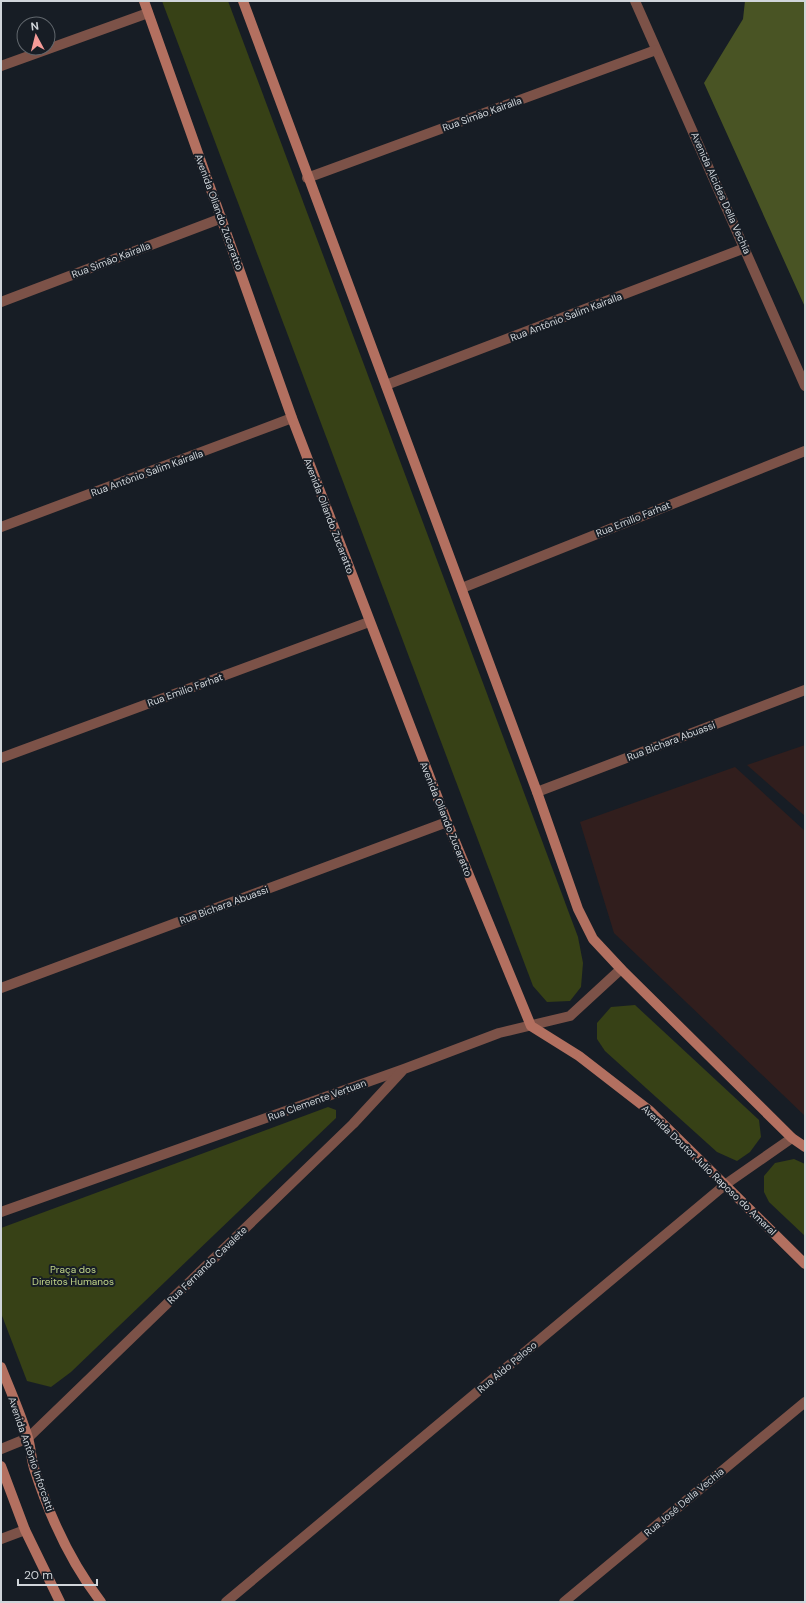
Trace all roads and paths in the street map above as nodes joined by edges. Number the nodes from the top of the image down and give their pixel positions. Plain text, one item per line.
1 (144, 1) edge
2 (242, 1) edge
3 (635, 1) edge
4 (148, 13) junction
5 (656, 50) junction
6 (1, 66) edge
7 (307, 178) junction
8 (222, 218) junction
9 (745, 248) junction
10 (1, 302) edge
11 (386, 385) junction
12 (805, 386) edge
13 (292, 418) junction
14 (805, 451) edge
15 (1, 527) edge
16 (462, 588) junction
17 (369, 622) junction
18 (805, 690) edge
19 (1, 758) edge
20 (537, 792) junction
21 (447, 822) junction
22 (621, 969) junction
23 (1, 988) edge
24 (531, 1026) junction
25 (404, 1069) junction
26 (792, 1138) junction
27 (805, 1147) edge
28 (726, 1184) junction
29 (1, 1212) edge
30 (805, 1264) edge
31 (1, 1367) edge
32 (805, 1402) edge
33 (28, 1438) junction
34 (1, 1450) edge
35 (1, 1466) edge
36 (25, 1530) junction
37 (1, 1539) edge
38 (60, 1602) edge
39 (101, 1602) edge
40 (226, 1602) edge
41 (564, 1602) edge

1 - 4 street, Avenida Oliando Zucaratto
2 - 7 street
3 - 5 street, Avenida Alcides Della Vechia
4 - 6 street
4 - 8 street, Avenida Oliando Zucaratto
5 - 7 street, Rua Simão Kairalla
5 - 9 street, Avenida Alcides Della Vechia
7 - 11 street
8 - 10 street, Rua Simão Kairalla
8 - 13 street, Avenida Oliando Zucaratto
9 - 11 street, Rua Antônio Salim Kairalla
9 - 12 street, Avenida Alcides Della Vechia
11 - 16 street
13 - 15 street, Rua Antônio Salim Kairalla
13 - 17 street, Avenida Oliando Zucaratto
14 - 16 street, Rua Emilio Farhat
16 - 20 street
17 - 19 street, Rua Emilio Farhat
17 - 21 street, Avenida Oliando Zucaratto
18 - 20 street, Rua Bichara Abuassi
20 - 22 street
21 - 23 street, Rua Bichara Abuassi
21 - 24 street, Avenida Oliando Zucaratto
22 - 24 street, Rua Clemente Vertuan
22 - 26 street
24 - 25 street, Rua Clemente Vertuan
24 - 28 street, Avenida Doutor Julio Raposo do Amaral
25 - 29 street, Rua Clemente Vertuan
25 - 33 street, Rua Fernando Cavalete
26 - 27 street
26 - 28 street, Rua Aldo Peloso
28 - 30 street, Avenida Doutor Julio Raposo do Amaral
28 - 40 street, Rua Aldo Peloso
31 - 33 street, Avenida Antônio Inforcatti
32 - 41 street, Rua José Della Vechia
33 - 34 street, Rua Fernando Cavalete
33 - 39 street, Avenida Antônio Inforcatti
35 - 36 street
36 - 37 street
36 - 38 street

